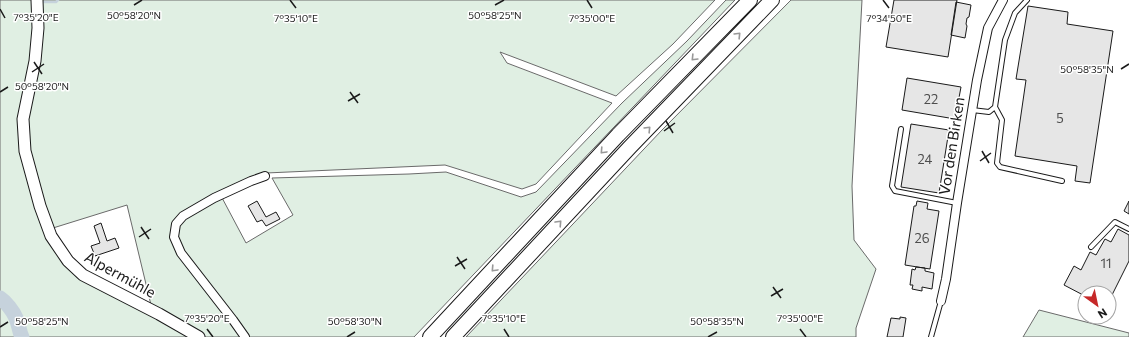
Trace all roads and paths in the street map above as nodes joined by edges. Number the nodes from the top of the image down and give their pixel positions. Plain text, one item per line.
1 (36, 0) edge
2 (750, 0) edge
3 (772, 0) edge
4 (1003, 0) edge
5 (1026, 0) edge
6 (995, 106) junction
7 (972, 110) junction
8 (901, 129) dead end
9 (264, 176) dead end
10 (1062, 181) dead end
11 (957, 203) junction
12 (1129, 229) edge
13 (1091, 247) dead end
14 (941, 301) joint
15 (199, 337) edge
16 (245, 337) edge
17 (430, 337) edge
18 (453, 337) edge
19 (931, 337) edge

1 - 15 main road, Alpermühle
2 -> 17 highway
18 -> 3 highway
4 - 7 street, Vor den Birken
5 - 6 lane
6 - 7 lane
6 - 10 lane
7 - 11 street, Vor den Birken
8 - 11 lane
9 - 16 street
11 - 14 street, Vor den Birken
12 - 13 lane
14 - 19 lane

